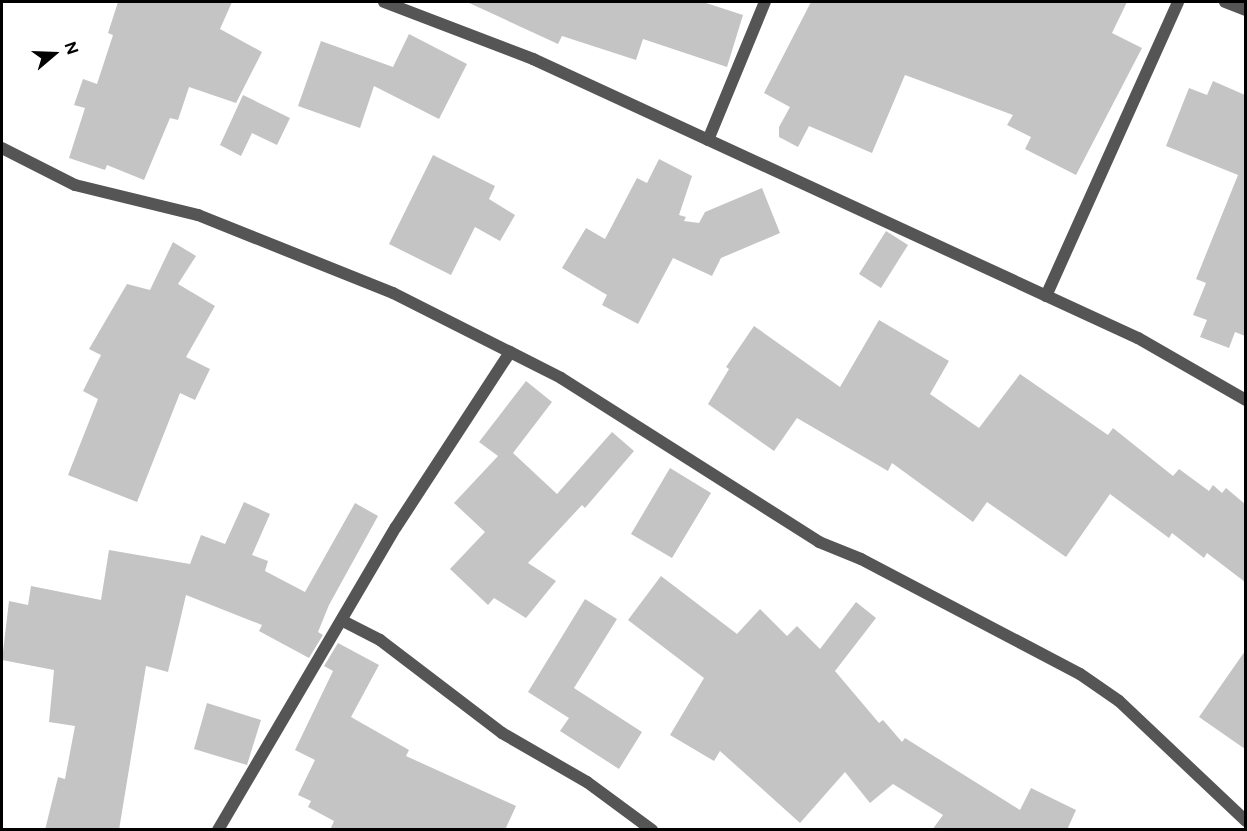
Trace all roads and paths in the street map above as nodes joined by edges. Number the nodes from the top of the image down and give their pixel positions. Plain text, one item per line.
1 (384, 2) edge
2 (765, 2) edge
3 (1178, 2) edge
4 (1225, 2) edge
5 (1245, 10) edge
6 (708, 140) junction
7 (2, 148) edge
8 (1046, 296) junction
9 (510, 352) junction
10 (1245, 400) edge
11 (343, 621) junction
12 (1245, 821) edge
13 (218, 830) edge
14 (652, 830) edge

1 - 6 street
2 - 6 street
3 - 8 street
4 - 5 street
6 - 8 street
7 - 9 street
8 - 10 street
9 - 11 street
9 - 12 street
11 - 13 street
11 - 14 street

